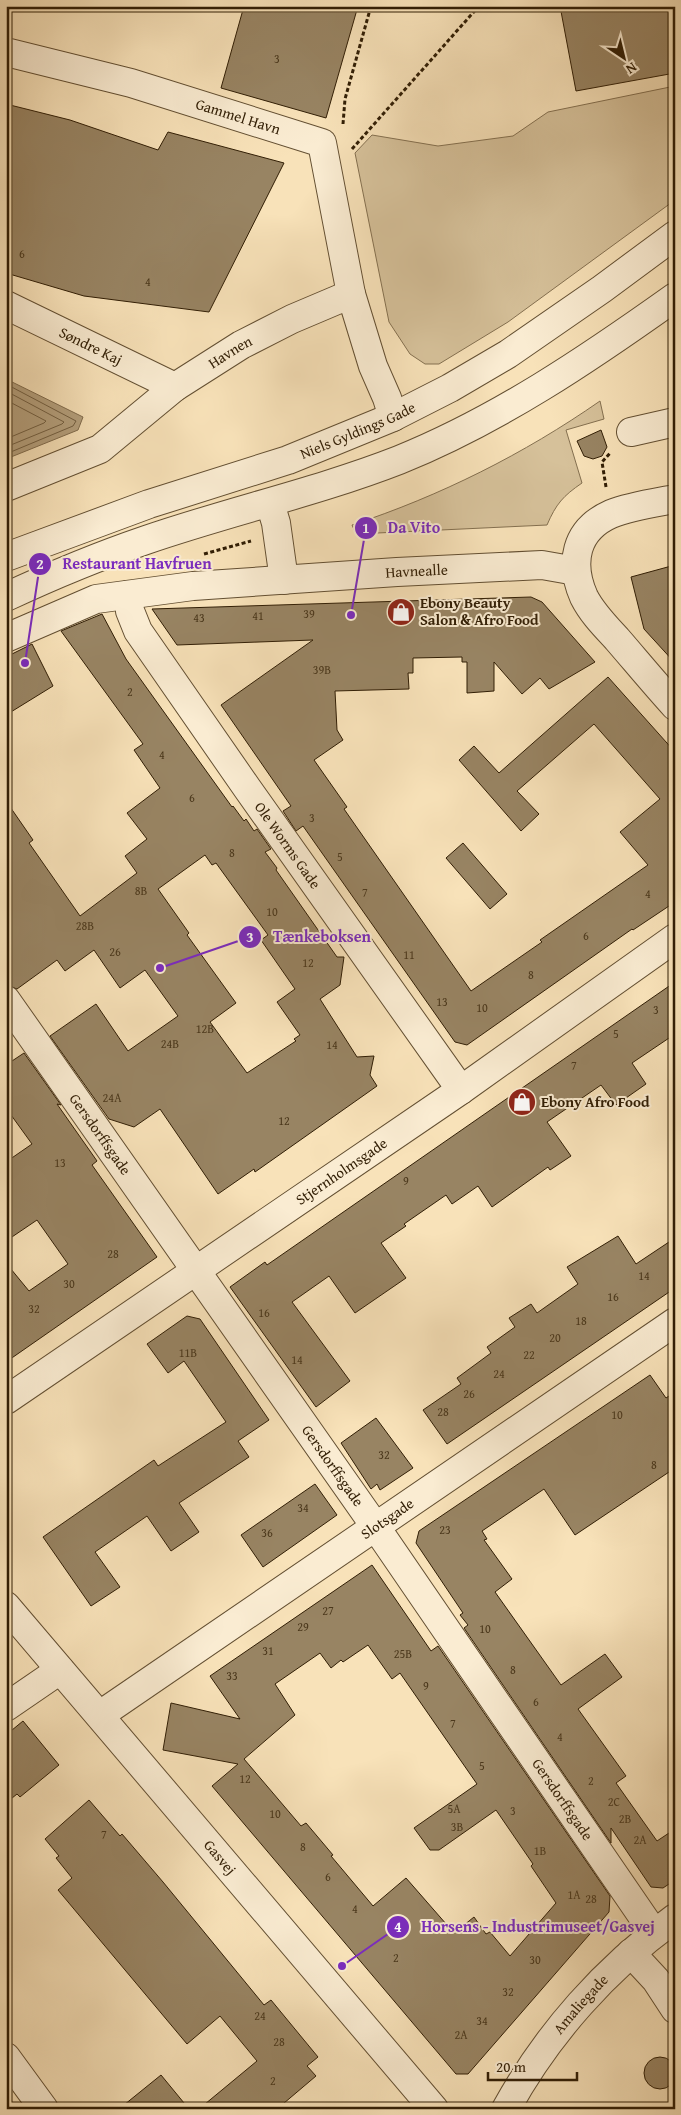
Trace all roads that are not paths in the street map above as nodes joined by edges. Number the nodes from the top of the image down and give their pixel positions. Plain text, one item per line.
1 (6, 52) edge
2 (675, 235) edge
3 (351, 294) junction
4 (675, 297) edge
5 (6, 305) edge
6 (175, 387) junction
7 (392, 417) junction
8 (675, 422) edge
9 (631, 432) road end
10 (6, 487) edge
11 (675, 499) edge
12 (270, 503) junction
13 (6, 557) edge
14 (576, 570) junction
15 (284, 580) junction
16 (128, 595) junction
17 (6, 597) edge
18 (6, 638) edge
19 (675, 706) edge
20 (675, 938) edge
21 (6, 1000) edge
22 (461, 1090) junction
23 (196, 1270) junction
24 (675, 1322) edge
25 (6, 1400) edge
26 (375, 1526) junction
27 (6, 1606) edge
28 (60, 1670) junction
29 (6, 1707) edge
30 (100, 1715) junction
31 (664, 1926) edge
32 (631, 1952) junction
33 (675, 2009) edge
34 (6, 2057) edge
35 (44, 2109) edge
36 (434, 2109) edge
37 (506, 2109) edge

1 - 3 street, Gammel Havn
2 - 7 street, Niels Gyldings Gade
3 - 6 street, Havnen
3 - 7 street
4 - 12 street
5 - 6 street, Søndre Kaj
6 - 10 street, Havnen
7 - 13 street, Niels Gyldings Gade
8 - 9 street
11 - 14 street
12 - 15 street
12 - 17 street
14 - 15 street, Havnealle
14 - 19 street
15 - 16 street, Havnealle
16 - 18 street, Havnealle
16 - 22 street, Ole Worms Gade
20 - 22 street, Stjernholmsgade
21 - 23 street, Gersdorffsgade
22 - 23 street, Stjernholmsgade
23 - 25 street, Stjernholmsgade
23 - 26 street, Gersdorffsgade
24 - 26 street, Slotsgade
26 - 30 street, Slotsgade
26 - 31 street, Gersdorffsgade
27 - 28 street, Gasvej
28 - 29 street
28 - 30 street, Gasvej
30 - 36 street, Gasvej
31 - 32 street, Amaliegade
32 - 33 street
32 - 37 street, Amaliegade
34 - 35 street

